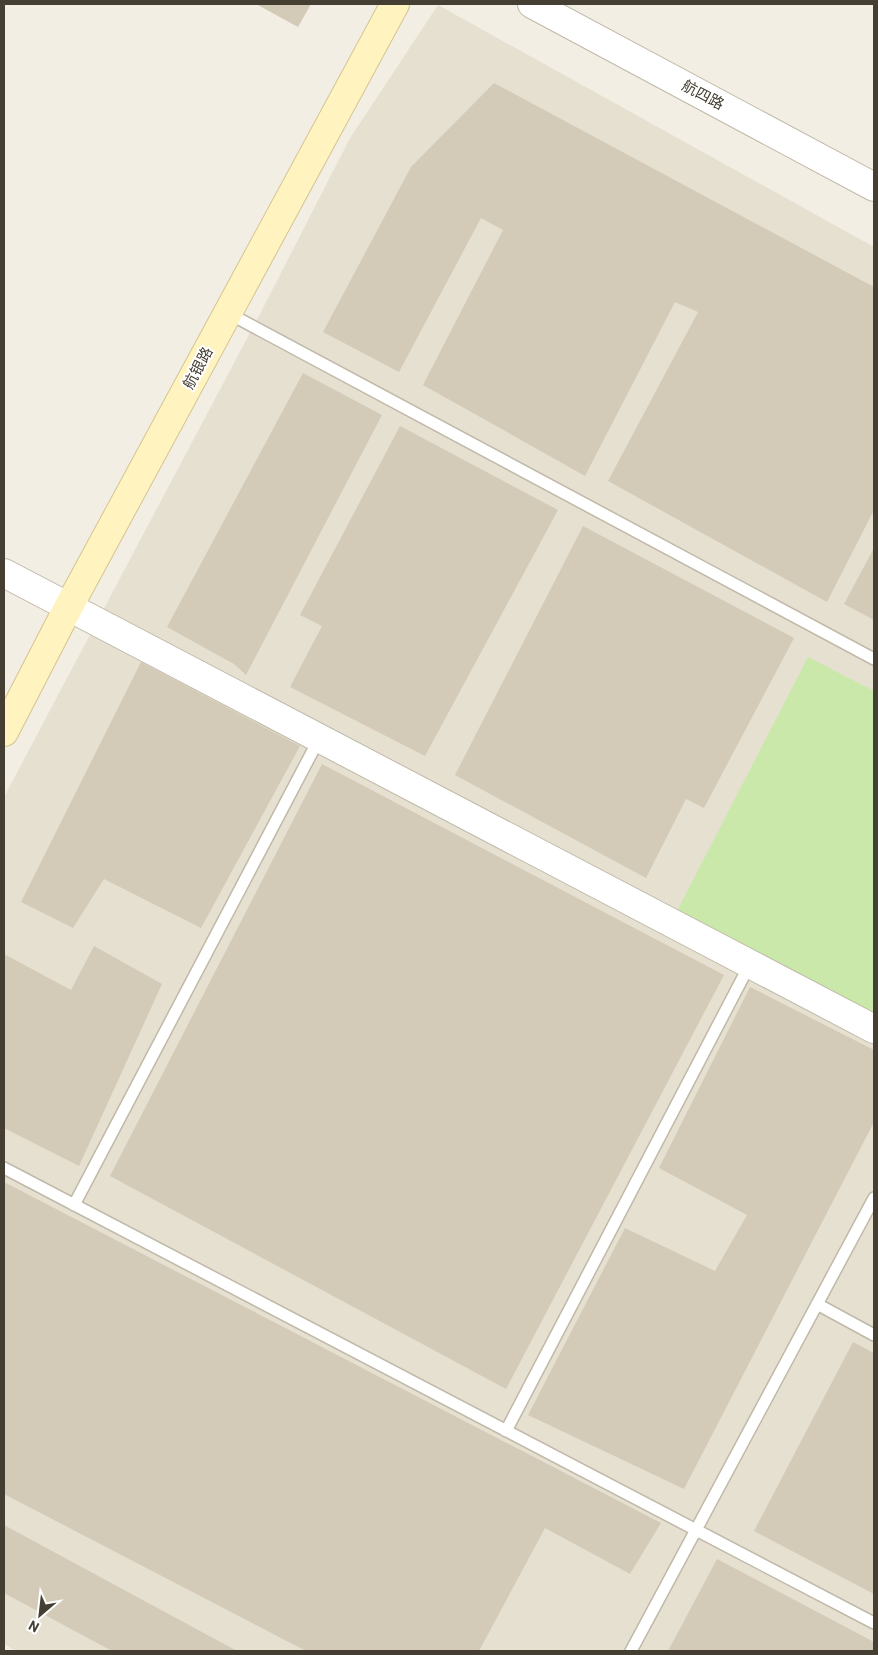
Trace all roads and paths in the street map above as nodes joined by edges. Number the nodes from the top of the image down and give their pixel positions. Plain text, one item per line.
1 (395, 4) edge
2 (532, 4) edge
3 (874, 187) edge
4 (228, 313) junction
5 (4, 573) edge
6 (68, 608) junction
7 (874, 659) edge
8 (4, 732) edge
9 (319, 739) junction
10 (750, 964) junction
11 (874, 1029) edge
12 (4, 1168) edge
13 (874, 1198) edge
14 (74, 1205) junction
15 (817, 1304) junction
16 (874, 1335) edge
17 (506, 1431) junction
18 (696, 1530) junction
19 (874, 1623) edge
20 (631, 1651) edge

1 - 4 main road, 航银路
2 - 3 street, 航四路
4 - 6 main road, 航银路
4 - 7 lane
5 - 6 street
6 - 8 main road, 航银路
6 - 9 street
9 - 10 street
9 - 14 lane
10 - 11 street
10 - 17 lane
12 - 14 lane
13 - 15 lane
14 - 17 lane
15 - 16 lane
15 - 18 lane
17 - 18 lane
18 - 19 lane
18 - 20 lane

